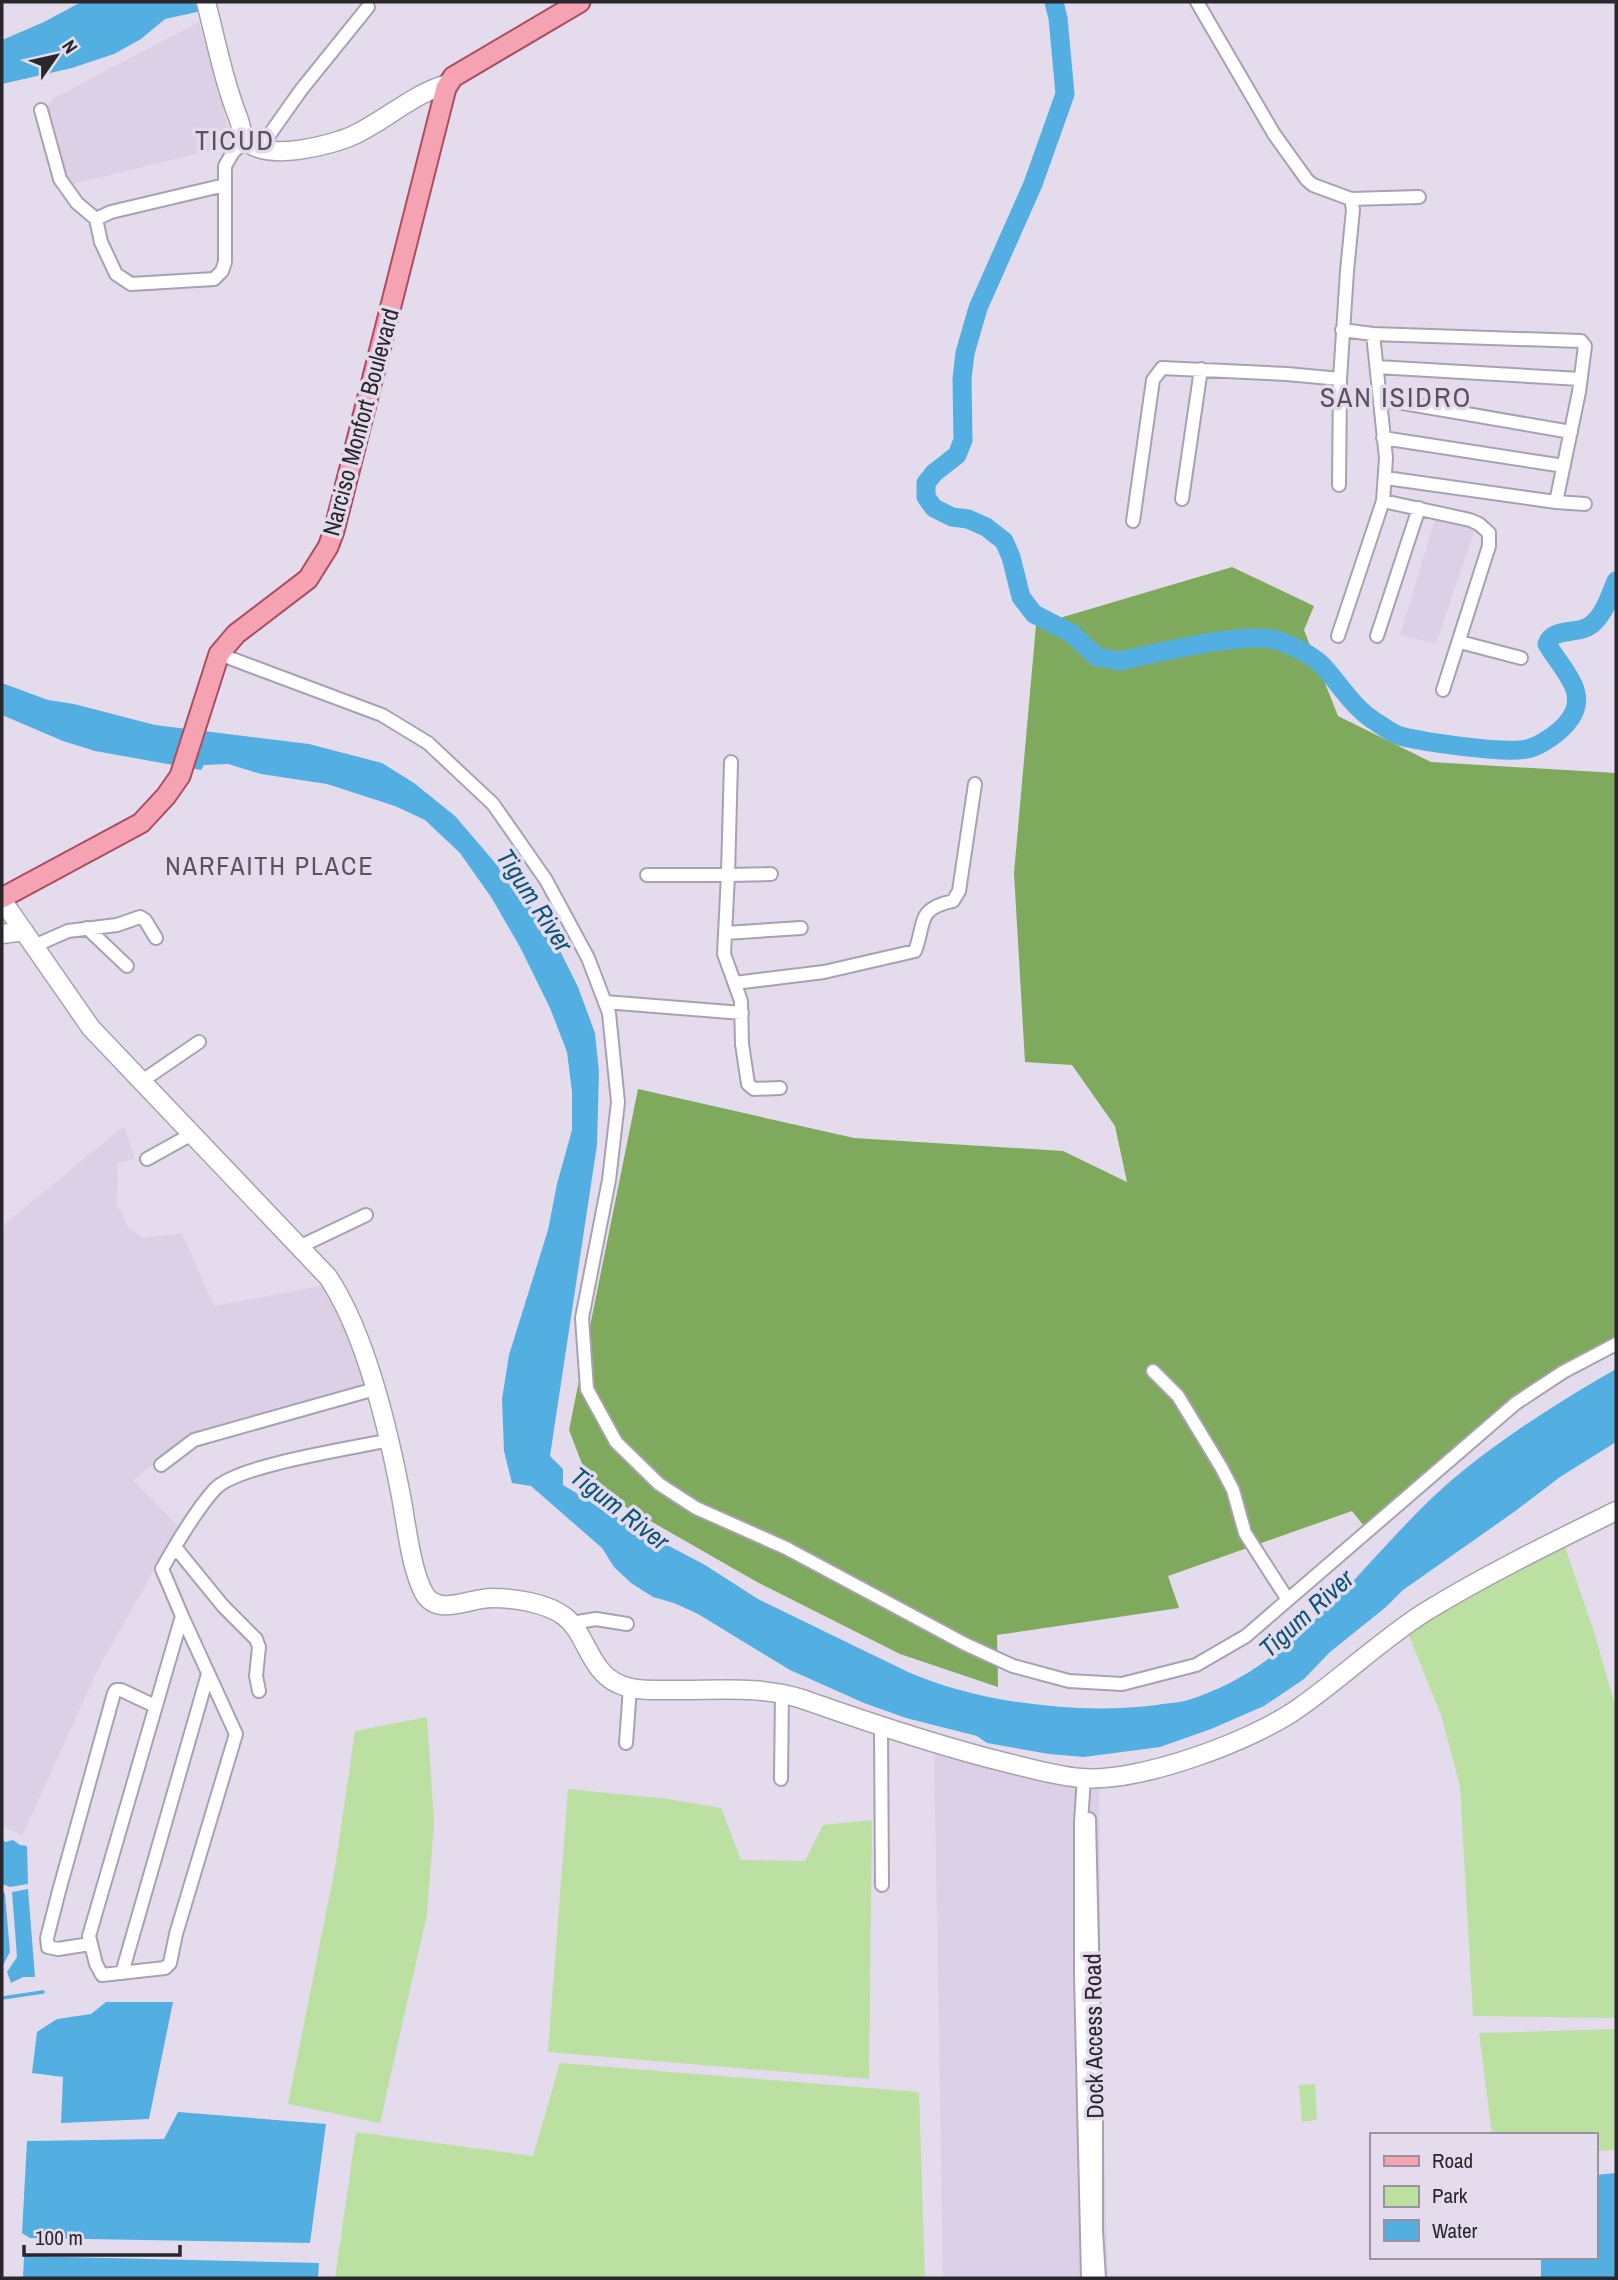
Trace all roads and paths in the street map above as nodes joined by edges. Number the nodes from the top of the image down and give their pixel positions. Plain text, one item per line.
1 (205, 2) edge
2 (580, 2) edge
3 (1197, 2) edge
4 (368, 7) dead end
5 (448, 84) junction
6 (41, 110) dead end
7 (253, 144) junction
8 (225, 185) junction
9 (1419, 197) dead end
10 (1351, 199) junction
11 (96, 219) junction
12 (1342, 330) junction
13 (1373, 334) junction
14 (1377, 367) junction
15 (1201, 369) junction
16 (1340, 379) junction
17 (1580, 379) junction
18 (1381, 399) junction
19 (1571, 432) junction
20 (1383, 438) junction
21 (1564, 466) junction
22 (1386, 478) junction
23 (1339, 485) dead end
24 (1182, 499) dead end
25 (1383, 501) junction
26 (1556, 502) junction
27 (1585, 505) dead end
28 (1419, 508) junction
29 (1133, 522) dead end
30 (1338, 636) dead end
31 (1377, 636) dead end
32 (1460, 642) junction
33 (1521, 658) dead end
34 (217, 659) junction
35 (1443, 690) dead end
36 (731, 762) dead end
37 (975, 784) dead end
38 (771, 874) dead end
39 (647, 875) dead end
40 (728, 875) junction
41 (2, 899) edge
42 (86, 928) junction
43 (801, 928) dead end
44 (726, 933) junction
45 (2, 934) edge
46 (29, 938) junction
47 (156, 938) dead end
48 (127, 966) dead end
49 (735, 983) junction
50 (605, 1002) junction
51 (742, 1013) junction
52 (199, 1042) dead end
53 (142, 1081) junction
54 (780, 1088) dead end
55 (192, 1134) junction
56 (147, 1159) dead end
57 (366, 1215) dead end
58 (299, 1247) junction
59 (1616, 1344) edge
60 (1153, 1371) dead end
61 (374, 1389) junction
62 (390, 1440) junction
63 (161, 1465) dead end
64 (1616, 1511) edge
65 (175, 1546) junction
66 (1287, 1600) junction
67 (182, 1616) junction
68 (572, 1622) junction
69 (627, 1624) dead end
70 (208, 1674) junction
71 (630, 1687) junction
72 (259, 1691) dead end
73 (782, 1693) junction
74 (155, 1706) junction
75 (881, 1727) junction
76 (625, 1743) dead end
77 (780, 1779) dead end
78 (1084, 1787) junction
79 (882, 1885) dead end
80 (90, 1944) junction
81 (122, 1973) junction
82 (1088, 2278) edge
83 (1099, 2278) edge

1 - 7 street
2 - 5 main road
3 - 10 street
4 - 7 street
5 - 7 street
5 - 34 main road, Narciso Monfort Boulevard
6 - 11 street
7 - 8 street
8 - 11 street
8 - 11 street
9 - 10 street
10 - 12 street
12 - 13 street
12 - 16 street
13 - 14 street
13 - 17 street
14 - 17 street
14 - 18 street
15 - 16 street
15 - 24 street
15 - 29 street
16 - 23 street
17 - 19 street
18 - 19 street
18 - 20 street
19 - 21 street
20 - 21 street
20 - 22 street
21 - 26 street
22 - 25 street
22 - 26 street
25 - 28 street
25 - 30 street
26 - 27 street
28 - 31 street
28 - 32 street
32 - 33 street
32 - 35 street
34 - 41 main road, Narciso Monfort Boulevard
34 - 50 street
36 - 40 street
37 - 49 street
38 - 40 street
39 - 40 street
40 - 44 street
41 - 46 street
42 - 46 street
42 - 47 street
42 - 48 street
43 - 44 street
44 - 49 street
45 - 46 street
46 - 53 street
49 - 51 street
50 - 51 street
50 - 66 street
51 - 54 street
52 - 53 street
53 - 55 street
55 - 56 street
55 - 58 street
57 - 58 street
58 - 61 street
59 - 66 street
60 - 66 street
61 - 62 street
61 - 63 street
62 - 65 street
62 - 68 street
64 - 78 street
65 - 67 street
65 - 72 street
67 - 70 street
67 - 74 street
68 - 69 street
68 - 71 street
70 - 81 street
70 - 81 street
71 - 73 street
71 - 76 street
73 - 75 street
73 - 77 street
74 - 80 street
74 - 80 street
75 - 78 street
75 - 79 street
78 - 82 street, Dock Access Road
78 - 83 street, Dock Access Road
80 - 81 street

